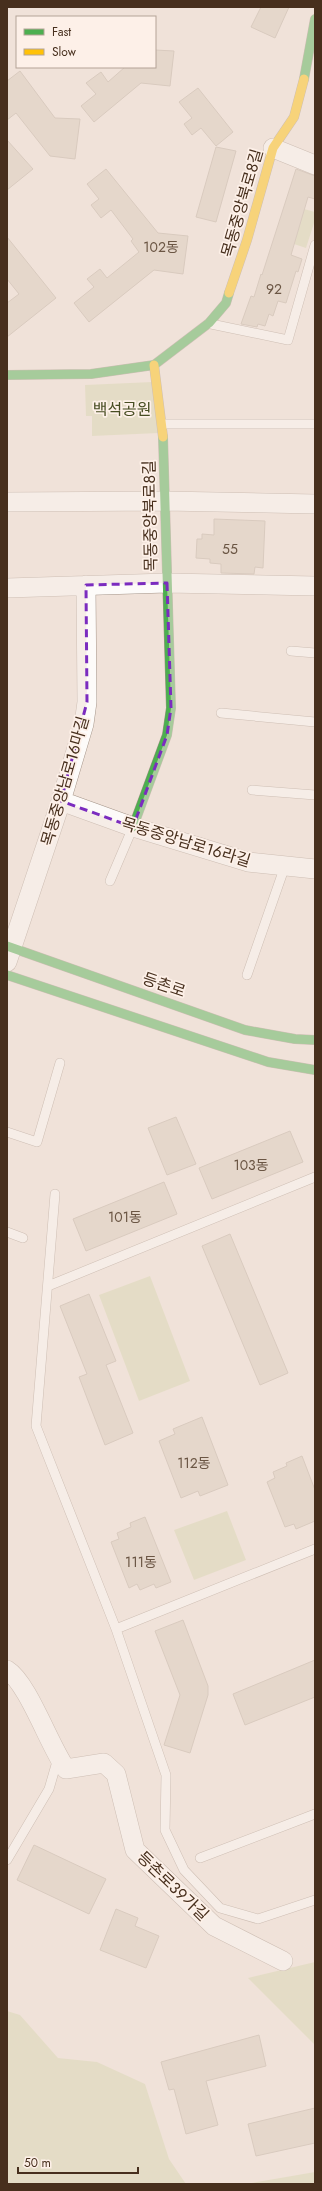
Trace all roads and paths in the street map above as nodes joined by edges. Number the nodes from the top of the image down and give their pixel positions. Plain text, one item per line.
1 (315, 19) edge
2 (273, 148) junction
3 (315, 164) edge
4 (315, 245) edge
5 (209, 323) junction
6 (154, 365) junction
7 (7, 375) edge
8 (163, 424) junction
9 (315, 424) edge
10 (165, 501) junction
11 (7, 502) edge
12 (315, 504) edge
13 (167, 583) junction
14 (86, 585) junction
15 (315, 586) edge
16 (7, 588) edge
17 (291, 651) dead end
18 (315, 654) edge
19 (221, 712) dead end
20 (315, 722) edge
21 (252, 790) dead end
22 (315, 795) edge
23 (61, 801) junction
24 (132, 827) junction
25 (284, 866) junction
26 (315, 869) edge
27 (110, 881) dead end
28 (9, 952) edge
29 (7, 975) edge
30 (248, 975) dead end
31 (315, 1040) edge
32 (60, 1063) dead end
33 (315, 1070) edge
34 (7, 1132) edge
35 (315, 1177) edge
36 (55, 1194) dead end
37 (7, 1232) edge
38 (22, 1238) dead end
39 (48, 1286) junction
40 (315, 1549) edge
41 (116, 1629) junction
42 (7, 1670) edge
43 (58, 1758) junction
44 (315, 1814) edge
45 (200, 1858) dead end
46 (7, 1860) edge
47 (315, 1900) edge
48 (283, 1961) dead end

1 - 2 street, 목동중앙북로8길
2 - 3 street
2 - 5 street, 목동중앙북로8길
4 - 5 lane
5 - 6 street, 목동중앙북로8길
6 - 7 street, 목동중앙북로8길
6 - 8 street, 목동중앙북로8길
8 - 9 lane
8 - 10 street, 목동중앙북로8길
10 - 11 street
10 - 12 street
10 - 13 street, 목동중앙북로8길
13 - 14 street
13 - 15 street
13 - 24 street
14 - 16 street
14 - 23 street, 목동중앙남로16마길
17 - 18 lane
19 - 20 lane
21 - 22 lane
23 - 24 street, 목동중앙남로16라길
23 - 28 street, 목동중앙남로16마길
24 - 25 street, 목동중앙남로16라길
24 - 27 lane
25 - 26 street, 목동중앙남로16라길
25 - 30 lane
28 - 31 street, 등촌로
29 - 33 street
32 - 34 lane
35 - 39 lane
36 - 39 lane
37 - 38 lane
39 - 41 lane
40 - 41 lane
41 - 47 lane
42 - 43 street, 등촌로39가길
43 - 46 lane
43 - 48 street, 등촌로39가길
44 - 45 lane

